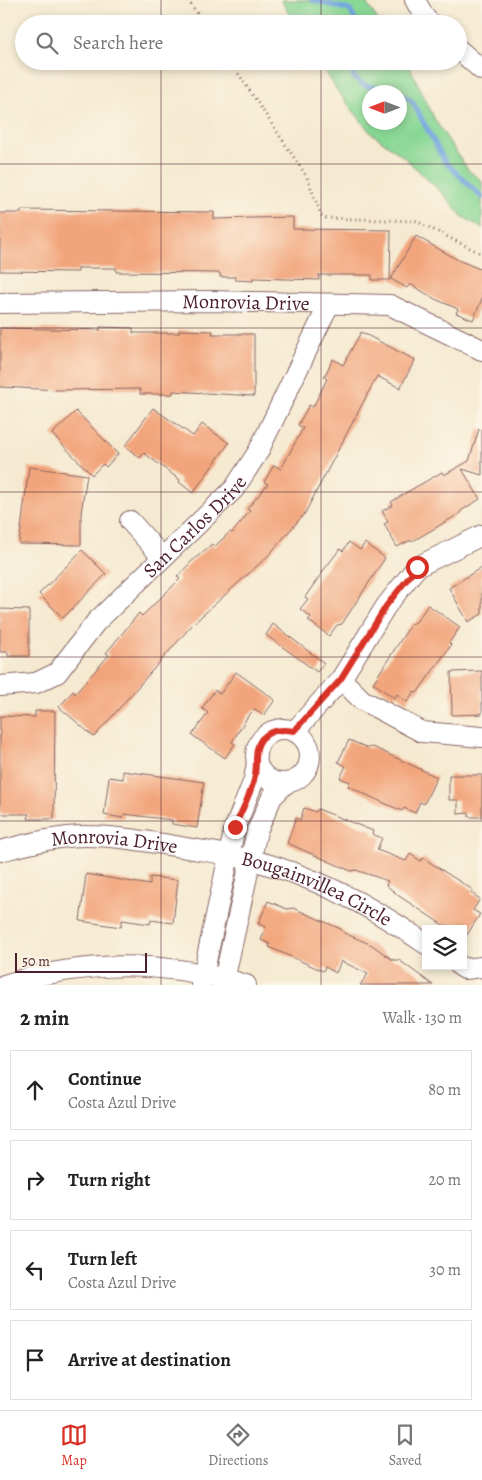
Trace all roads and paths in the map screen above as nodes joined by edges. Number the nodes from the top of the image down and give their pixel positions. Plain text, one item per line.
1 (188, 0) edge
2 (415, 0) edge
3 (198, 15) edge
4 (423, 15) edge
5 (467, 57) edge
6 (236, 70) edge
7 (482, 70) edge
8 (482, 254) edge
9 (0, 303) edge
10 (329, 304) junction
11 (482, 350) edge
12 (130, 521) dead end
13 (482, 535) edge
14 (162, 557) junction
15 (341, 679) junction
16 (0, 686) edge
17 (294, 731) junction
18 (482, 736) edge
19 (257, 763) junction
20 (286, 783) junction
21 (0, 852) edge
22 (229, 855) junction
23 (251, 859) junction
24 (422, 941) edge
25 (482, 967) edge
26 (467, 969) edge
27 (57, 972) junction
28 (202, 979) edge
29 (224, 982) edge
30 (4, 985) edge
31 (32, 985) edge
32 (246, 985) edge

1 - 3 path
2 - 4 street
5 - 7 street
6 - 8 path
9 - 10 street, Monrovia Drive
10 - 11 street, Monrovia Drive
10 - 14 street, San Carlos Drive
12 - 14 street
13 - 15 street
14 - 16 street, San Carlos Drive
15 - 17 street
15 - 18 street
17 - 19 street
17 - 20 street
19 - 20 street
19 - 22 street
20 - 23 street
21 - 22 street, Monrovia Drive
22 - 23 street, Bougainvillea Circle
22 - 28 street
23 - 24 street, Bougainvillea Circle
23 - 29 street
25 - 26 street
27 - 28 street
27 - 30 street
27 - 31 street
28 - 29 street
29 - 32 street

